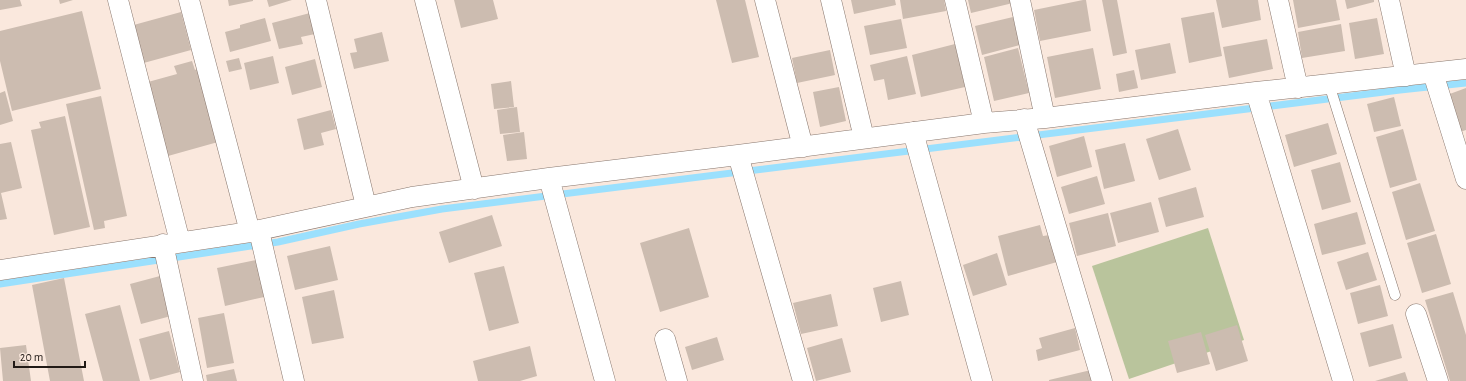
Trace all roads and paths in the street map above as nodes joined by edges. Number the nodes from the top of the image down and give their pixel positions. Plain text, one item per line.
1 (118, 0) edge
2 (188, 0) edge
3 (316, 0) edge
4 (424, 0) edge
5 (764, 0) edge
6 (832, 0) edge
7 (955, 0) edge
8 (1020, 0) edge
9 (1278, 0) edge
10 (1389, 0) edge
11 (1466, 69) edge
12 (1406, 76) junction
13 (1435, 82) junction
14 (1298, 88) junction
15 (1331, 89) junction
16 (1259, 103) junction
17 (1045, 118) junction
18 (984, 123) junction
19 (1028, 130) junction
20 (864, 138) junction
21 (916, 143) junction
22 (803, 147) junction
23 (741, 166) junction
24 (1466, 178) edge
25 (474, 189) junction
26 (552, 189) junction
27 (366, 206) junction
28 (258, 238) junction
29 (168, 251) junction
30 (0, 270) edge
31 (1395, 295) dead end
32 (1416, 314) dead end
33 (665, 339) dead end
34 (193, 381) edge
35 (294, 381) edge
36 (605, 381) edge
37 (677, 381) edge
38 (803, 381) edge
39 (982, 381) edge
40 (1102, 381) edge
41 (1343, 381) edge
42 (1438, 381) edge

1 - 29 street
2 - 28 street
3 - 27 street
4 - 25 street
5 - 22 street
6 - 20 street
7 - 18 street
8 - 17 street
9 - 14 street
10 - 12 street
11 - 13 street
12 - 13 street
12 - 15 street
13 - 24 street
14 - 15 street
14 - 16 street
15 - 31 lane
16 - 17 street
16 - 41 street
17 - 19 street
18 - 19 street
18 - 21 street
19 - 40 street
20 - 21 street
20 - 22 street
21 - 39 street
22 - 23 street
23 - 26 street
23 - 38 street
25 - 26 street
25 - 27 street
26 - 36 street
27 - 28 street
28 - 29 street
28 - 35 street
29 - 30 street
29 - 34 street
32 - 42 street
33 - 37 street

